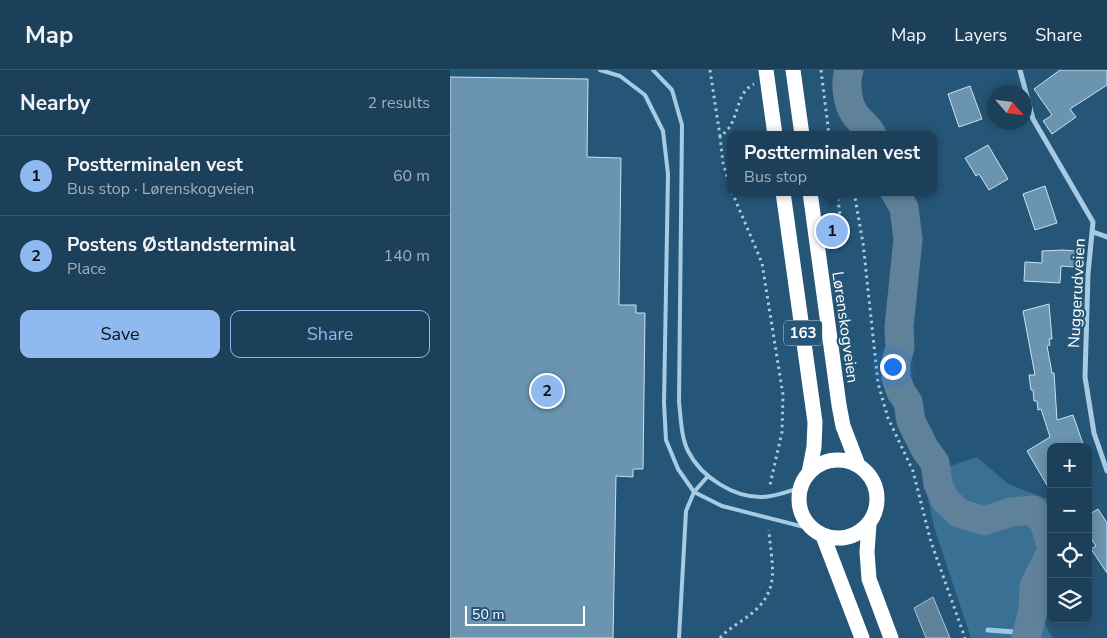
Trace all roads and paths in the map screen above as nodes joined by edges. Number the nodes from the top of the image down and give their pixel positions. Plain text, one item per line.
1 (600, 70) edge
2 (653, 70) edge
3 (710, 70) edge
4 (766, 70) edge
5 (793, 70) edge
6 (1020, 70) edge
7 (815, 71) edge
8 (820, 71) edge
9 (754, 84) dead end
10 (775, 131) edge
11 (801, 131) edge
12 (828, 131) edge
13 (720, 136) junction
14 (727, 177) edge
15 (733, 196) edge
16 (784, 196) edge
17 (811, 196) edge
18 (838, 196) edge
19 (855, 196) edge
20 (839, 232) dead end
21 (1092, 232) junction
22 (1107, 237) edge
23 (858, 465) junction
24 (1107, 472) edge
25 (809, 473) junction
26 (708, 476) junction
27 (770, 485) dead end
28 (800, 488) junction
29 (694, 492) junction
30 (869, 524) junction
31 (769, 530) dead end
32 (818, 532) junction
33 (857, 629) edge
34 (679, 638) edge
35 (720, 638) edge
36 (891, 638) edge
37 (965, 638) edge

1 - 29 lane
2 - 26 lane
3 - 13 path
4 - 10 highway
5 - 11 highway
6 - 21 street, Nuggerudveien
7 - 8 path
8 - 12 path
9 - 13 path
13 - 14 path
15 - 27 path
16 - 25 highway, 163
17 - 23 highway, Lørenskogveien / 163
18 - 20 path
19 - 37 path
21 - 22 street
21 - 24 street, Nuggerudveien
23 - 25 highway
23 - 30 highway, 163
25 - 28 highway, 163
26 - 28 lane
26 - 29 lane
28 - 32 highway
29 - 32 lane
29 - 34 lane
30 - 32 highway
30 - 36 highway, 163
31 - 35 path
32 - 33 highway

